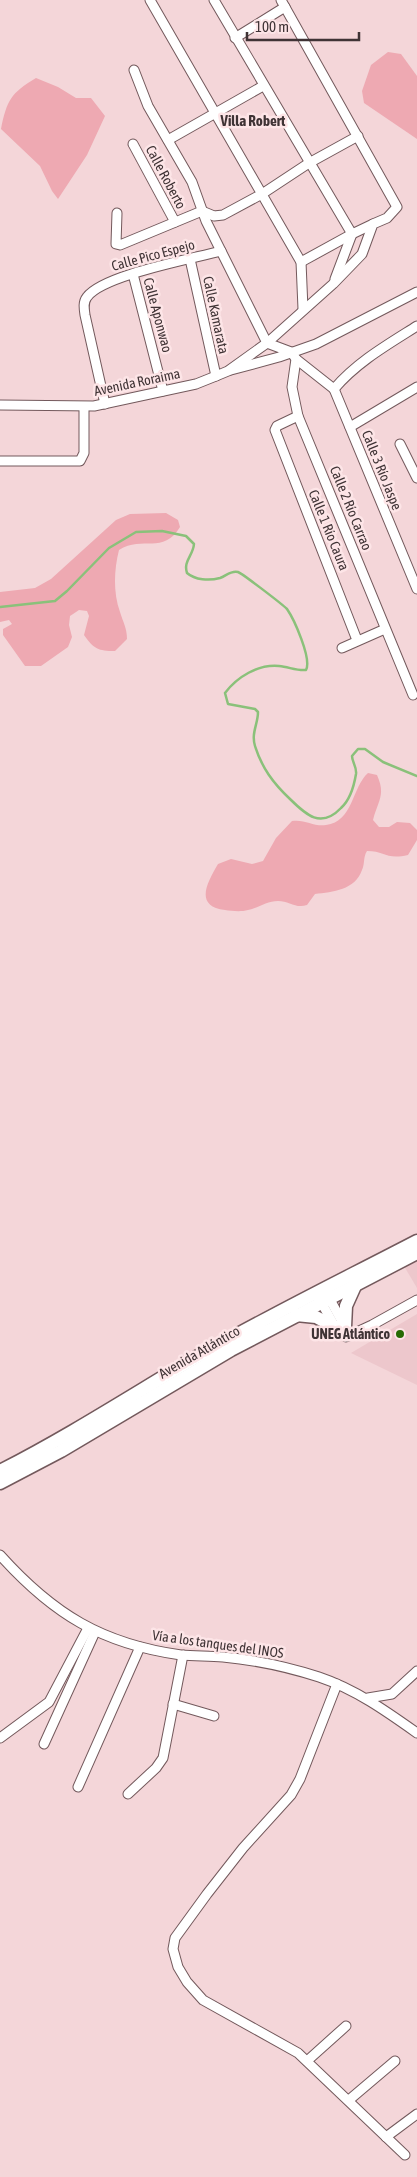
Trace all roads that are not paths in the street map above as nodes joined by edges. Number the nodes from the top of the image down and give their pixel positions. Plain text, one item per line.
1 (150, 0) edge
2 (214, 0) edge
3 (283, 4) edge
4 (236, 38) junction
5 (134, 70) dead end
6 (263, 86) junction
7 (216, 113) junction
8 (358, 136) junction
9 (168, 140) junction
10 (133, 144) dead end
11 (309, 163) junction
12 (262, 194) junction
13 (202, 211) junction
14 (117, 213) dead end
15 (174, 222) junction
16 (373, 224) junction
17 (352, 234) junction
18 (221, 251) junction
19 (190, 259) junction
20 (301, 262) junction
21 (133, 274) junction
22 (333, 284) junction
23 (417, 292) edge
24 (304, 309) junction
25 (417, 326) edge
26 (267, 343) junction
27 (294, 355) junction
28 (228, 370) junction
29 (216, 376) junction
30 (417, 387) edge
31 (334, 390) junction
32 (164, 391) junction
33 (105, 404) junction
34 (0, 405) edge
35 (84, 407) junction
36 (298, 416) junction
37 (350, 428) junction
38 (400, 444) dead end
39 (0, 461) edge
40 (417, 478) edge
41 (417, 589) edge
42 (385, 629) junction
43 (358, 640) junction
44 (342, 648) dead end
45 (413, 695) dead end
46 (417, 1241) edge
47 (417, 1253) edge
48 (356, 1286) junction
49 (323, 1295) junction
50 (417, 1300) edge
51 (296, 1315) junction
52 (341, 1329) junction
53 (0, 1471) edge
54 (0, 1483) edge
55 (0, 1555) edge
56 (91, 1630) junction
57 (140, 1647) junction
58 (183, 1655) junction
59 (417, 1671) edge
60 (337, 1684) junction
61 (368, 1698) junction
62 (173, 1704) junction
63 (214, 1716) dead end
64 (417, 1733) edge
65 (0, 1738) edge
66 (44, 1744) dead end
67 (78, 1787) dead end
68 (128, 1794) dead end
69 (346, 2026) dead end
70 (307, 2061) junction
71 (395, 2061) dead end
72 (349, 2100) junction
73 (417, 2114) edge
74 (386, 2137) junction
75 (404, 2155) dead end

1 - 7 street
2 - 4 street
3 - 4 street
3 - 8 street
4 - 6 street
5 - 9 street
6 - 7 street
6 - 11 street
7 - 9 street
7 - 12 street
8 - 11 street
8 - 16 street
9 - 13 street
10 - 15 street, Calle Roberto
11 - 12 street
11 - 17 street
12 - 13 street
12 - 20 street
13 - 15 street
13 - 18 street
14 - 15 street
16 - 17 street
16 - 22 street, Avenida Roraima
17 - 20 street
17 - 22 street
18 - 19 street, Calle Pico Espejo
18 - 26 street
19 - 21 street, Calle Pico Espejo
19 - 29 street, Calle Kamarata
20 - 24 street
21 - 32 street, Calle Aponwao
21 - 33 street, Calle Pico Espejo
22 - 24 street, Avenida Roraima
23 - 27 street
24 - 26 street, Avenida Roraima
25 - 31 street
26 - 27 street
26 - 28 street, Avenida Roraima
27 - 28 street
27 - 31 street
27 - 36 street, Calle 2 Río Carrao
28 - 29 street, Avenida Roraima
29 - 32 street, Avenida Roraima
30 - 37 street
31 - 37 street, Calle 3 Río Jaspe
32 - 33 street, Avenida Roraima
33 - 35 street, Avenida Roraima
34 - 35 street, Avenida Roraima
35 - 39 street
36 - 42 street, Calle 2 Río Carrao
36 - 43 street, Calle 1 Río Caura
37 - 41 street, Calle 3 Río Jaspe
38 - 40 street
42 - 43 street
42 - 45 street, Calle 2 Río Carrao
43 - 44 street
46 - 49 main road, Avenida Atlántico
47 - 48 main road, Avenida Atlántico
48 - 49 main road, Avenida Atlántico
48 - 52 main road
49 - 51 main road, Avenida Atlántico
49 - 52 street
49 - 53 main road, Avenida Atlántico
50 - 52 street
51 - 52 main road
51 - 54 main road, Avenida Atlántico
55 - 56 street, Vía a los tanques del INOS
56 - 57 street, Vía a los tanques del INOS
56 - 65 street
56 - 66 street
57 - 58 street, Vía a los tanques del INOS
57 - 67 street
58 - 60 street, Vía a los tanques del INOS
58 - 62 street
59 - 61 street
60 - 61 street, Vía a los tanques del INOS
60 - 70 street
61 - 64 street, Vía a los tanques del INOS
62 - 63 street
62 - 68 street
69 - 70 street
70 - 72 street
71 - 72 street
72 - 74 street
73 - 74 street
74 - 75 street

